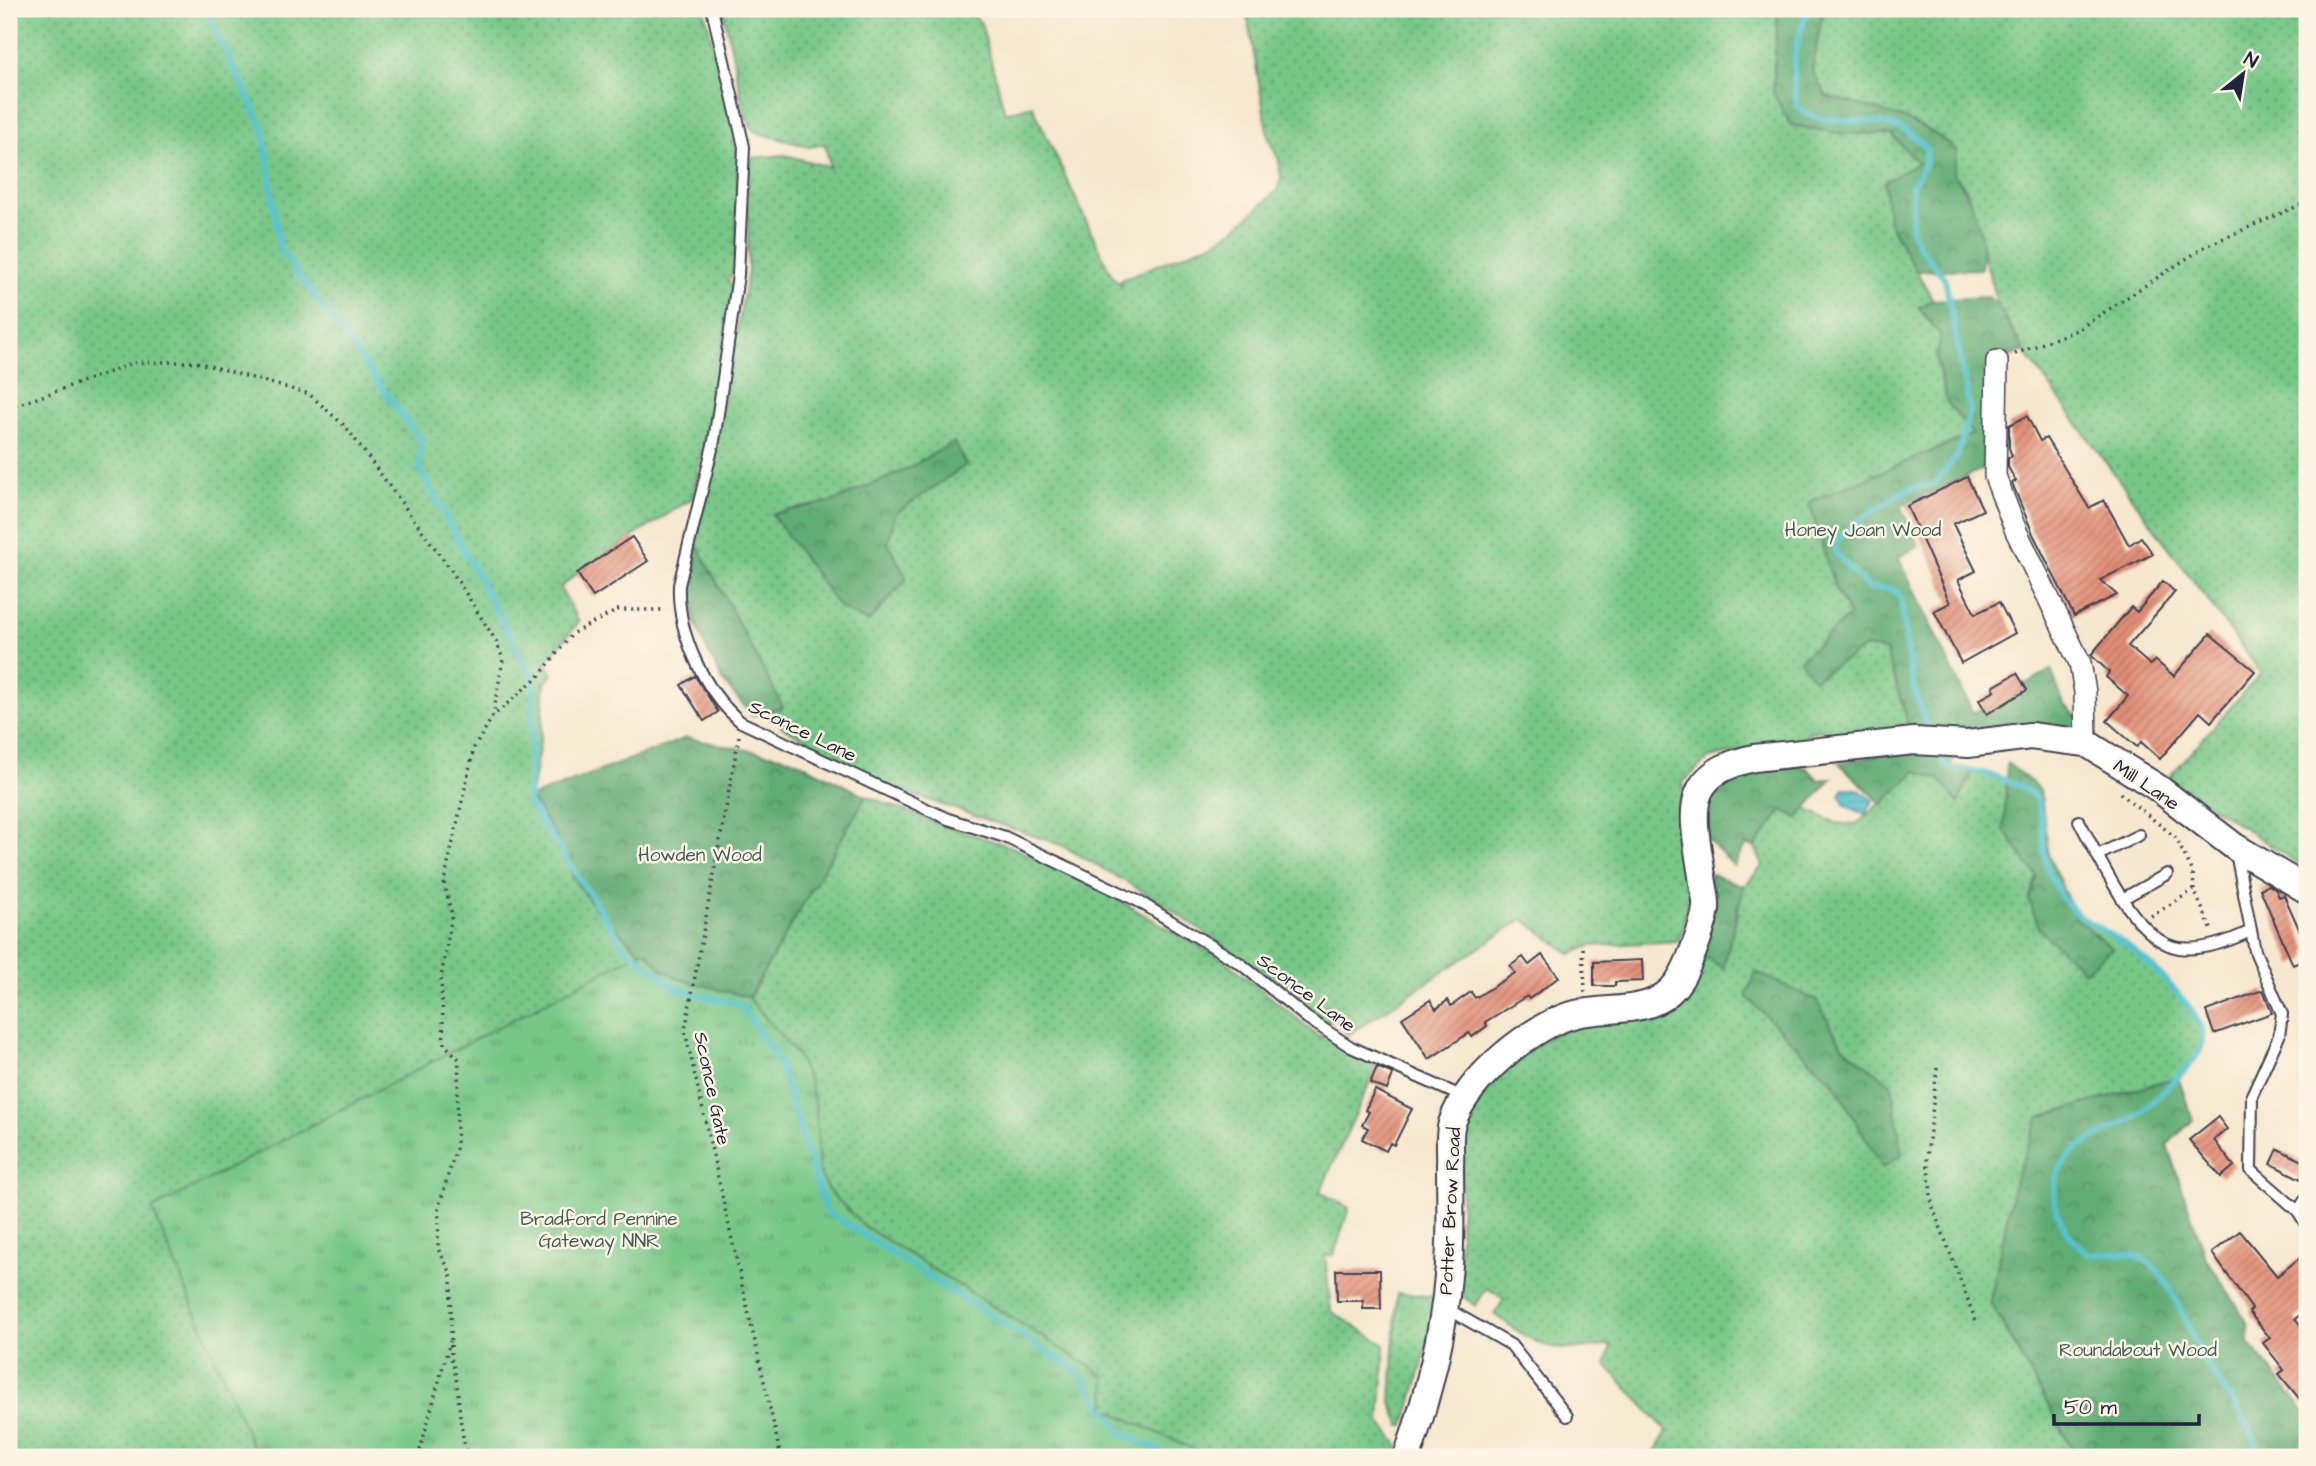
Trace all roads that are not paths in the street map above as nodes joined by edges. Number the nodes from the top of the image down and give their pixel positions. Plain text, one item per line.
1 (712, 9) edge
2 (1997, 361) road end
3 (2086, 743) junction
4 (1968, 744) joint
5 (2079, 821) dead end
6 (2139, 835) dead end
7 (2235, 847) junction
8 (2098, 855) junction
9 (2166, 874) dead end
10 (2307, 890) edge
11 (2122, 898) junction
12 (2251, 931) junction
13 (1463, 1097) junction
14 (2307, 1197) edge
15 (2298, 1211) junction
16 (2307, 1226) edge
17 (1444, 1307) junction
18 (1567, 1416) dead end
19 (1407, 1457) edge

1 - 13 lane, Sconce Lane
2 - 3 street
3 - 4 street, Mill Lane
3 - 7 street, Mill Lane
4 - 13 street, Potter Brow Road
5 - 8 lane
6 - 8 lane
7 - 10 street, Mill Lane
7 - 12 lane
8 - 11 lane
9 - 11 lane
11 - 12 lane
12 - 15 lane
13 - 17 street, Potter Brow Road
14 - 15 lane
15 - 16 lane
17 - 18 lane
17 - 19 street, Potter Brow Road

